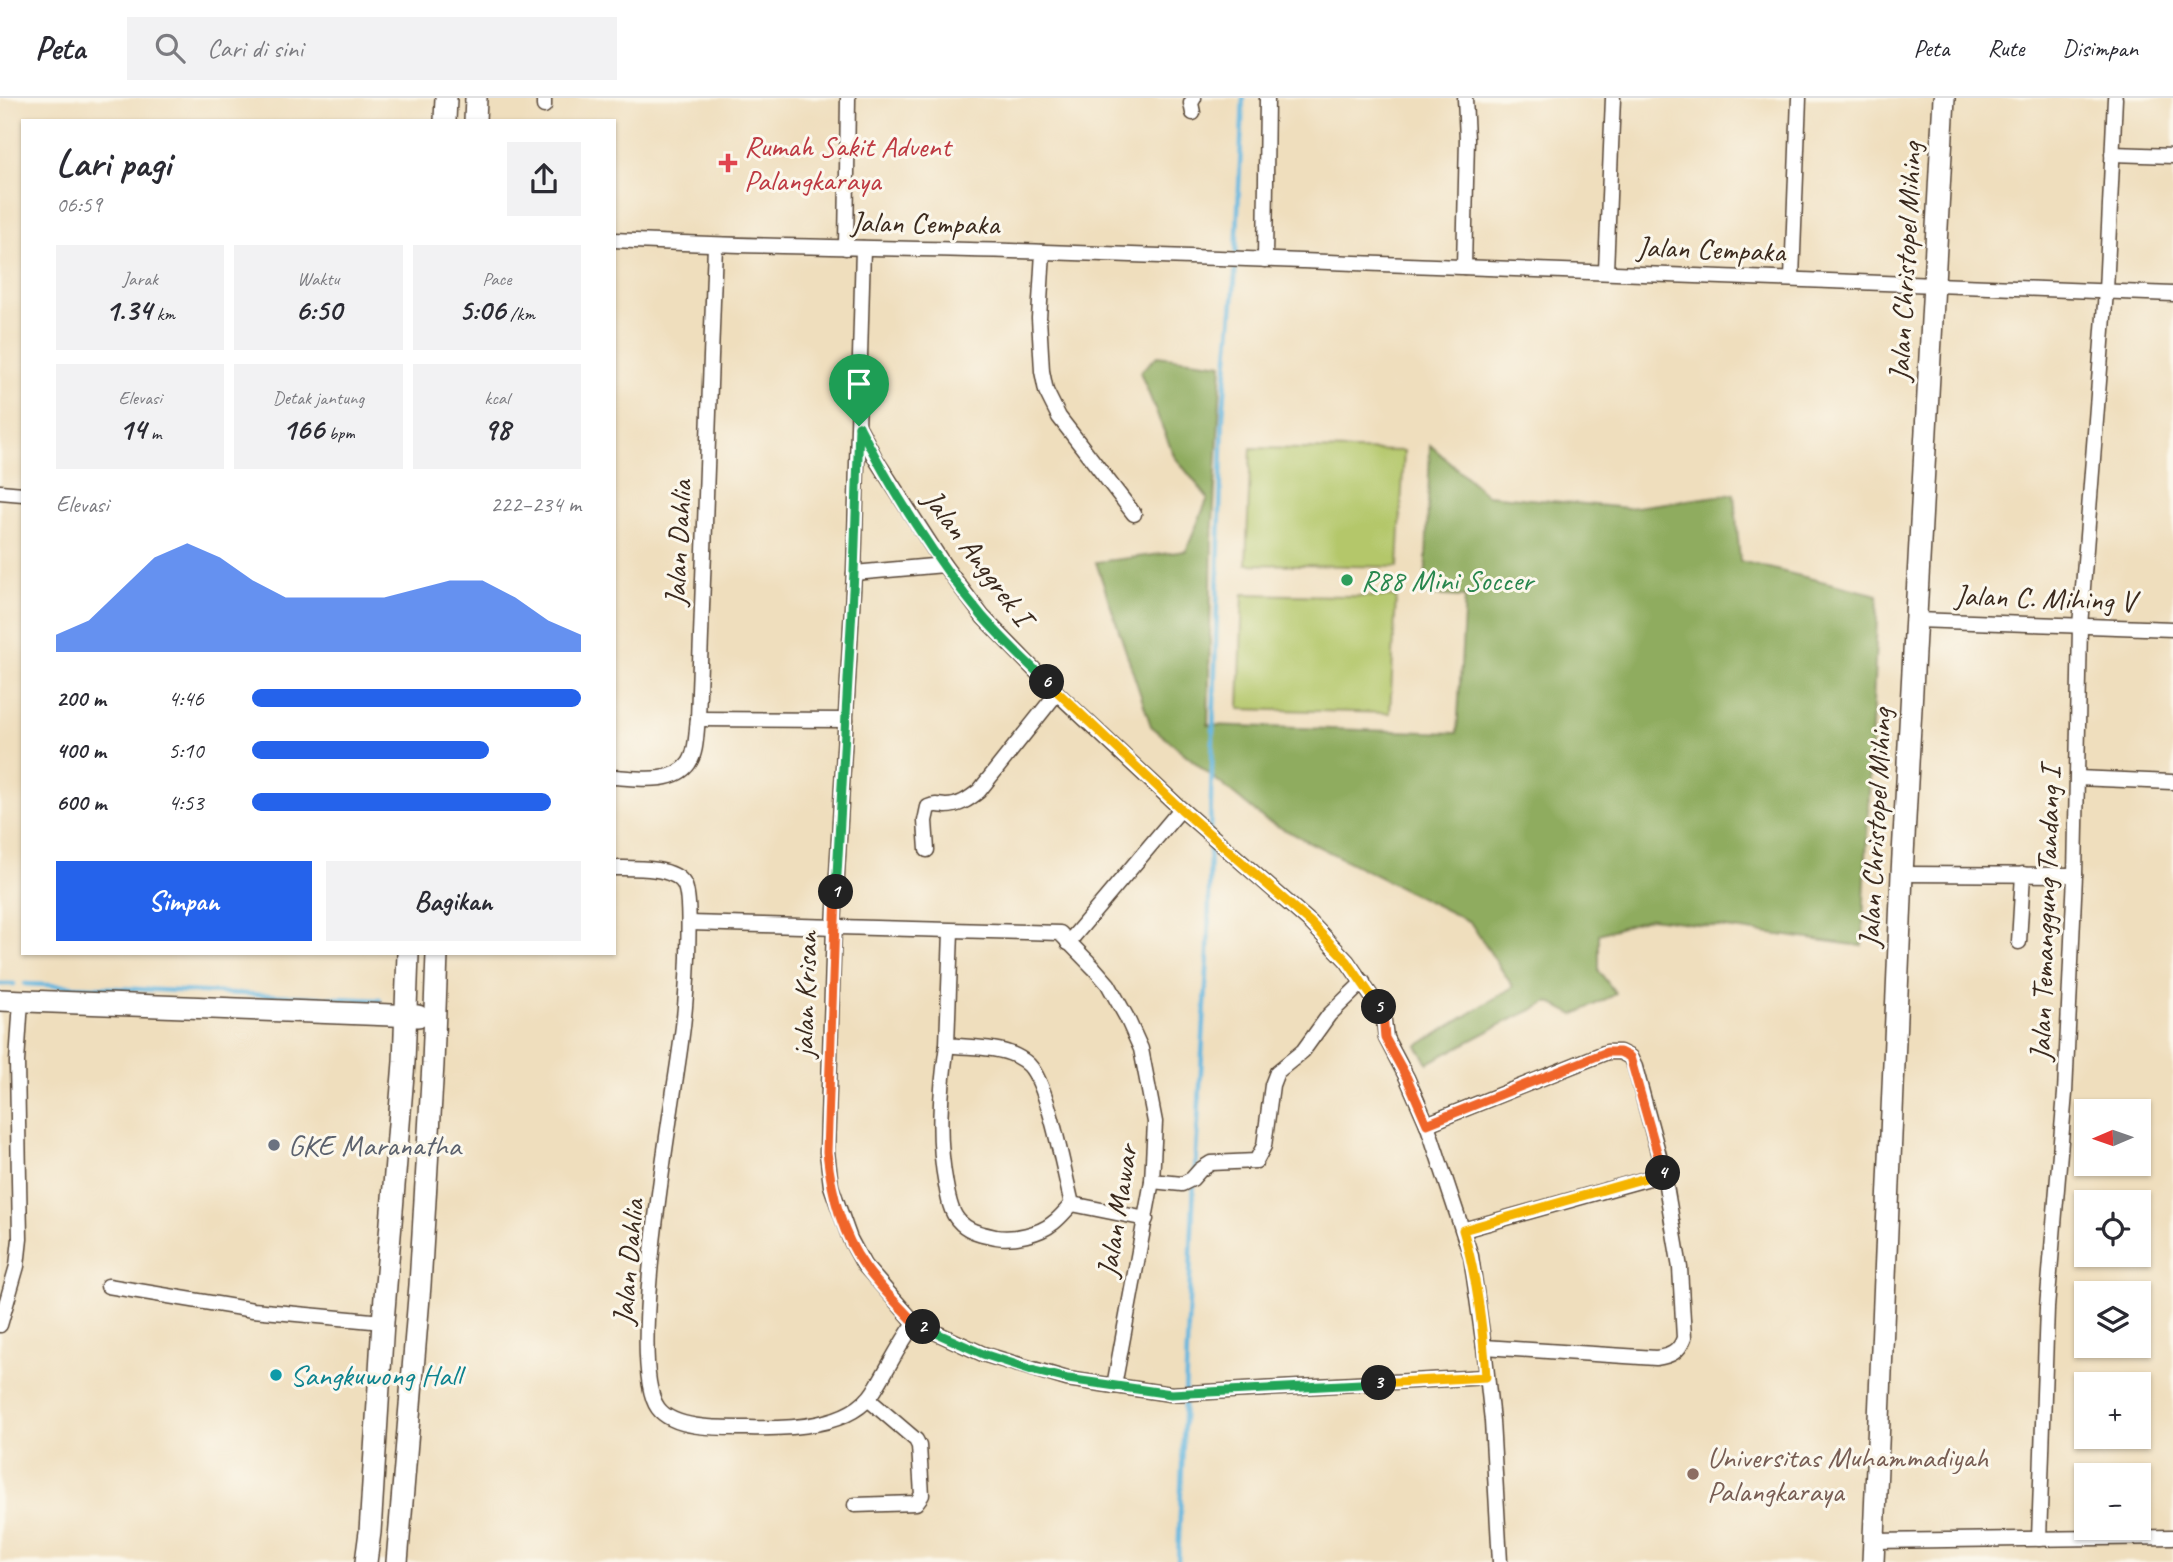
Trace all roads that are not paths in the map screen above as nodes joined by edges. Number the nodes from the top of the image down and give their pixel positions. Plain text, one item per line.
1 (446, 98) edge
2 (476, 98) edge
3 (848, 98) edge
4 (1267, 98) edge
5 (1465, 98) edge
6 (1613, 98) edge
7 (1800, 98) edge
8 (1944, 98) edge
9 (2115, 98) edge
10 (445, 119) edge
11 (475, 119) edge
12 (2112, 154) junction
13 (2173, 156) edge
14 (616, 240) edge
15 (715, 245) junction
16 (846, 248) junction
17 (863, 248) junction
18 (1042, 252) junction
19 (1265, 260) junction
20 (1464, 267) junction
21 (1606, 271) junction
22 (1792, 278) junction
23 (1934, 284) junction
24 (2106, 291) junction
25 (2173, 294) edge
26 (859, 426) junction
27 (0, 492) edge
28 (21, 494) edge
29 (1134, 514) dead end
30 (944, 565) junction
31 (854, 573) junction
32 (1916, 620) junction
33 (2080, 626) junction
34 (2173, 629) edge
35 (1058, 693) junction
36 (698, 719) junction
37 (846, 720) junction
38 (2077, 778) junction
39 (616, 779) edge
40 (2172, 782) edge
41 (1181, 809) junction
42 (927, 850) dead end
43 (616, 868) edge
44 (1902, 874) junction
45 (2023, 874) junction
46 (2075, 875) junction
47 (689, 923) junction
48 (834, 926) junction
49 (951, 931) junction
50 (2019, 942) dead end
51 (1068, 943) junction
52 (408, 955) edge
53 (437, 955) edge
54 (1363, 982) junction
55 (10, 1000) edge
56 (406, 1016) junction
57 (434, 1017) junction
58 (947, 1045) junction
59 (1427, 1124) junction
60 (1664, 1174) junction
61 (1153, 1181) junction
62 (1072, 1204) junction
63 (1146, 1219) junction
64 (1463, 1230) junction
65 (108, 1286) dead end
66 (383, 1322) junction
67 (915, 1323) junction
68 (0, 1325) edge
69 (1484, 1348) junction
70 (1486, 1377) junction
71 (1114, 1386) junction
72 (868, 1399) junction
73 (855, 1505) dead end
74 (2173, 1537) edge
75 (2039, 1539) junction
76 (1873, 1551) edge
77 (366, 1562) edge
78 (397, 1562) edge
79 (1500, 1562) edge

1 - 10 main road
2 - 11 main road
3 - 16 street
4 - 19 street
5 - 20 street
6 - 21 street
7 - 22 street
8 - 23 main road, Jalan Christopel Mihing
9 - 12 street, Jalan Temanggung Tandang I
12 - 13 street
12 - 24 street, Jalan Temanggung Tandang I
14 - 15 street, Jalan Cempaka
15 - 16 street, Jalan Cempaka
15 - 36 street, Jalan Dahlia
16 - 17 street, Jalan Cempaka
17 - 18 street, Jalan Cempaka
17 - 26 street, jalan Krisan
18 - 19 street, Jalan Cempaka
18 - 29 street
19 - 20 street, Jalan Cempaka
20 - 21 street, Jalan Cempaka
21 - 22 street, Jalan Cempaka
22 - 23 street, Jalan Cempaka
23 - 24 street, Jalan Cempaka
23 - 32 main road, Jalan Christopel Mihing
24 - 25 street, Jalan Cempaka
24 - 33 street, Jalan Temanggung Tandang I
26 - 30 street, Jalan Anggrek I
26 - 31 street, jalan Krisan
27 - 28 street
30 - 31 street
30 - 35 street, Jalan Anggrek I
31 - 37 street, jalan Krisan
32 - 33 street, Jalan C. Mihing V
32 - 44 main road, Jalan Christopel Mihing
33 - 34 street, Jalan C. Mihing V
33 - 38 street, Jalan Temanggung Tandang I
35 - 41 street, Jalan Anggrek I
35 - 42 street
36 - 37 street
36 - 39 street, Jalan Dahlia
37 - 48 street, jalan Krisan
38 - 40 street
38 - 46 street, Jalan Temanggung Tandang I
41 - 51 street
41 - 54 street, Jalan Anggrek I
43 - 47 street, Jalan Dahlia
44 - 45 street
44 - 76 main road, Jalan Christopel Mihing
45 - 46 street
45 - 50 street
46 - 75 street, Jalan Temanggung Tandang I
47 - 48 street, Jalan Mawar
47 - 72 street, Jalan Dahlia
48 - 49 street, Jalan Mawar
48 - 67 street, jalan Krisan
49 - 51 street, Jalan Mawar
49 - 58 street
51 - 61 street, Jalan Mawar
52 - 56 main road
53 - 57 main road
54 - 59 street
54 - 61 street
55 - 56 main road
55 - 68 street
56 - 57 main road
56 - 66 main road
57 - 78 main road
58 - 62 street
58 - 62 street
59 - 60 street
59 - 64 street
60 - 64 street
60 - 69 street
61 - 63 street, Jalan Mawar
62 - 63 street
63 - 71 street, Jalan Mawar
64 - 69 street
65 - 66 street
66 - 77 main road
67 - 71 street, jalan Krisan
67 - 72 street, Jalan Dahlia
69 - 70 street
70 - 71 street, jalan Krisan
70 - 79 street
72 - 73 street
74 - 75 street
75 - 76 street

